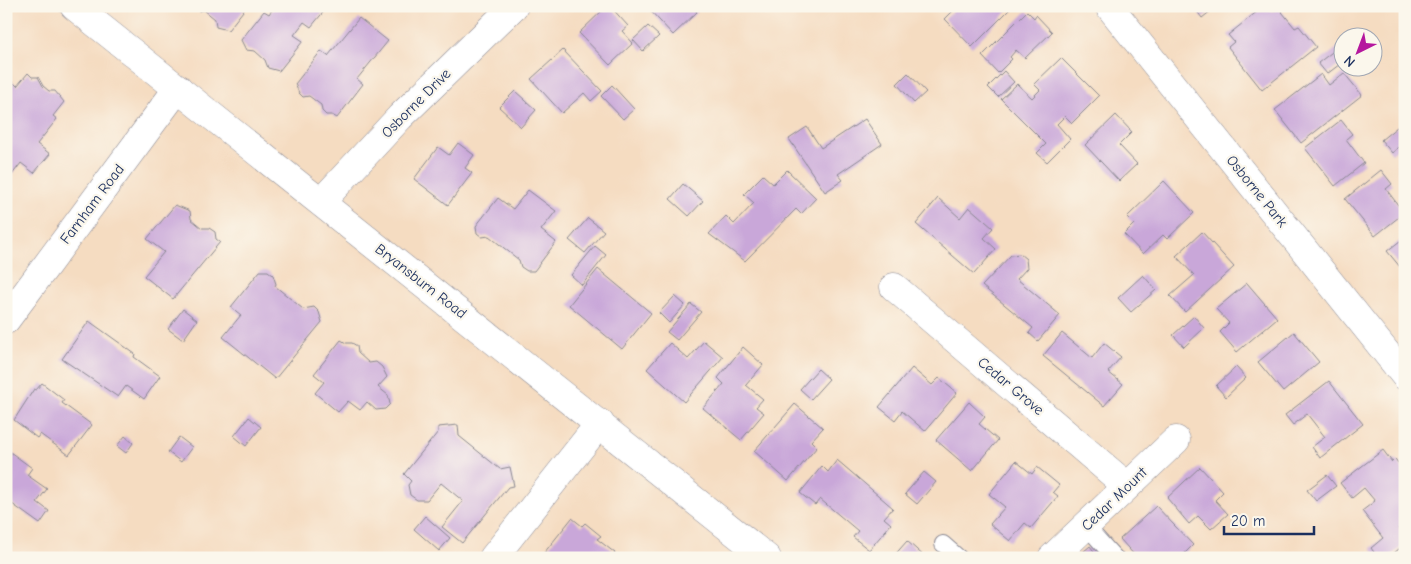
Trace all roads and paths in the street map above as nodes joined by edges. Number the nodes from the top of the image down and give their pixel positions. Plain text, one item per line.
1 (74, 6) edge
2 (514, 6) edge
3 (1110, 6) edge
4 (178, 88) junction
5 (321, 202) junction
6 (894, 287) dead end
7 (6, 320) edge
8 (1405, 376) edge
9 (600, 423) junction
10 (1176, 440) dead end
11 (1127, 486) junction
12 (1086, 526) junction
13 (943, 544) dead end
14 (493, 558) edge
15 (767, 558) edge
16 (959, 558) edge
17 (1052, 558) edge
18 (1115, 558) edge

1 - 4 street, Bryansburn Road
2 - 5 street, Osborne Drive
3 - 8 street, Osborne Park
4 - 5 street, Bryansburn Road
4 - 7 street, Farnham Road
5 - 9 street, Bryansburn Road
6 - 11 street, Cedar Grove
9 - 14 street
9 - 15 street, Bryansburn Road
10 - 11 street, Cedar Mount
11 - 12 street, Cedar Mount
12 - 17 street, Cedar Mount
12 - 18 lane
13 - 16 lane

